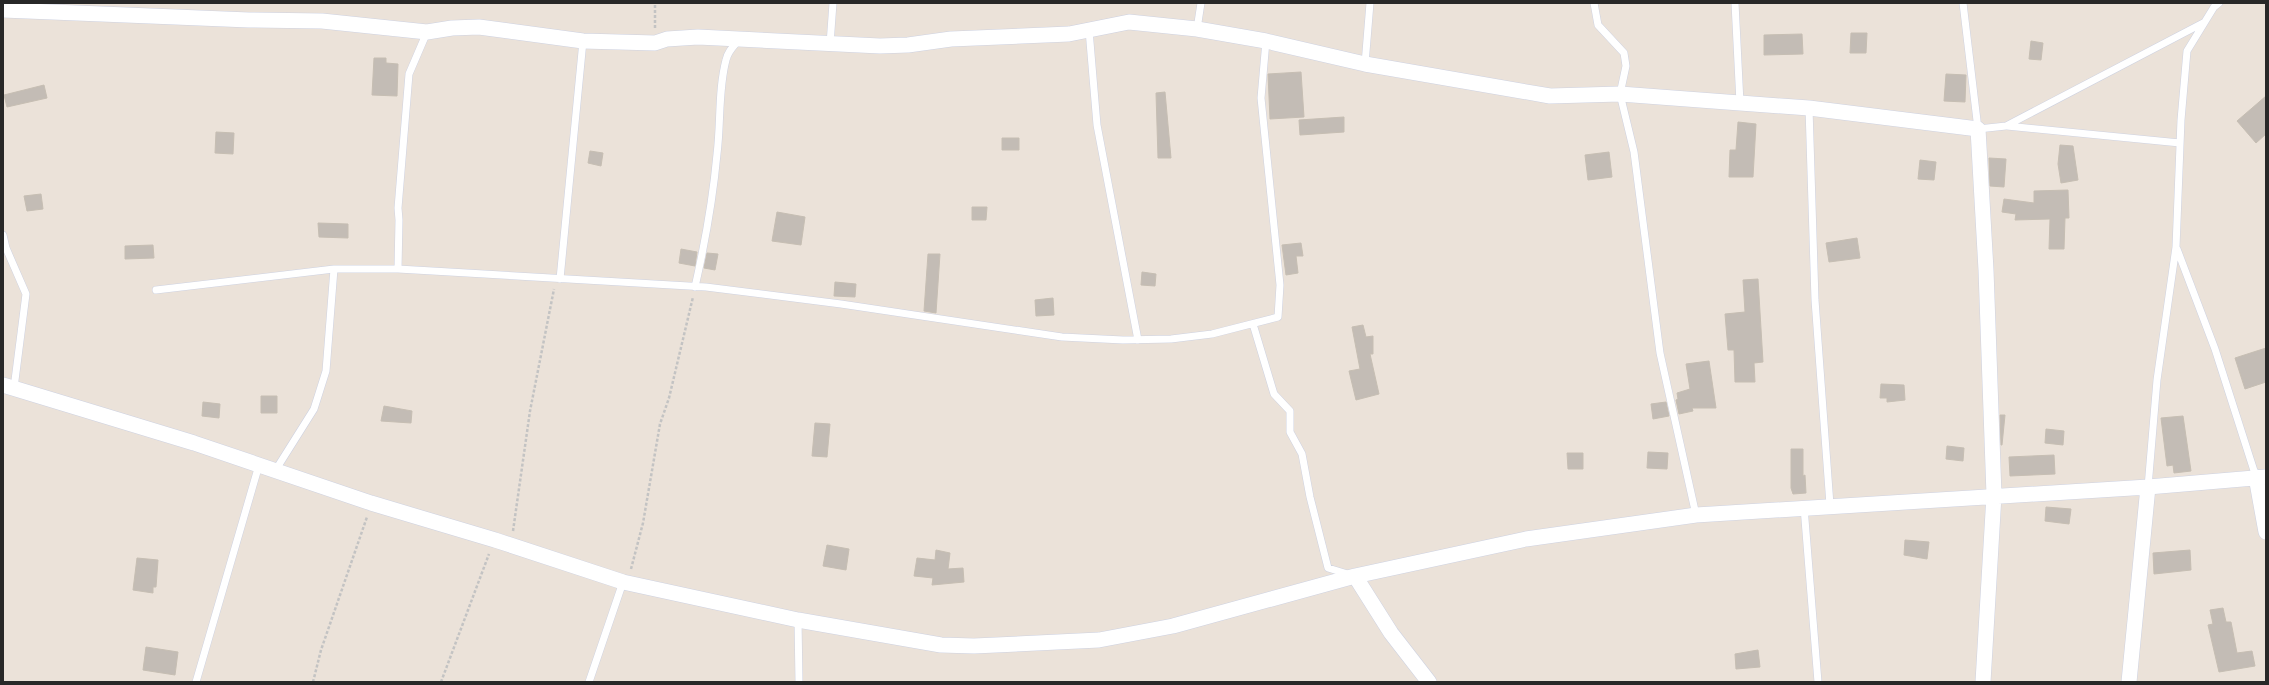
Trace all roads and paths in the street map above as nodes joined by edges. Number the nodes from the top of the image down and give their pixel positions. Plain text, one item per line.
1 (655, 3) edge
2 (833, 3) edge
3 (1201, 3) edge
4 (1370, 3) edge
5 (1594, 3) edge
6 (1735, 3) edge
7 (1963, 3) edge
8 (2214, 4) edge
9 (138, 9) edge
10 (3, 10) edge
11 (2204, 23) junction
12 (1197, 29) junction
13 (1088, 30) junction
14 (427, 32) junction
15 (741, 39) junction
16 (583, 41) junction
17 (1266, 41) junction
18 (655, 43) junction
19 (830, 44) junction
20 (1366, 64) junction
21 (1620, 94) junction
22 (1740, 102) junction
23 (1809, 108) junction
24 (2006, 126) junction
25 (1978, 129) junction
26 (2180, 143) junction
27 (3, 235) edge
28 (2176, 247) junction
29 (5, 248) edge
30 (334, 269) junction
31 (398, 269) junction
32 (560, 279) junction
33 (695, 286) junction
34 (156, 290) dead end
35 (1253, 324) junction
36 (1138, 340) junction
37 (9, 387) edge
38 (260, 465) junction
39 (275, 470) junction
40 (2261, 477) edge
41 (2148, 487) junction
42 (1994, 495) junction
43 (372, 503) junction
44 (1830, 505) junction
45 (1804, 507) junction
46 (1696, 515) junction
47 (2266, 532) edge
48 (495, 540) junction
49 (510, 545) junction
50 (1355, 576) junction
51 (625, 582) junction
52 (798, 620) junction
53 (196, 682) edge
54 (313, 682) edge
55 (441, 682) edge
56 (589, 682) edge
57 (799, 682) edge
58 (1429, 682) edge
59 (1818, 682) edge
60 (1983, 682) edge
61 (2129, 682) edge

1 - 18 path
2 - 19 lane
3 - 12 lane
4 - 20 lane
5 - 21 lane
6 - 22 lane
7 - 25 lane
8 - 11 lane
9 - 10 street
9 - 14 street
11 - 24 lane
11 - 26 lane
12 - 13 street
12 - 17 street
13 - 19 street
13 - 36 lane
14 - 16 street
14 - 31 lane
15 - 18 street
15 - 19 street
15 - 33 lane
16 - 18 street
16 - 32 lane
17 - 20 street
17 - 35 lane
20 - 21 street
21 - 22 street
21 - 46 lane
22 - 23 street
23 - 25 street
23 - 44 lane
24 - 25 lane
24 - 26 lane
25 - 42 street
26 - 28 lane
27 - 29 lane
28 - 40 lane
28 - 41 lane
29 - 37 lane
30 - 31 lane
30 - 34 lane
30 - 39 lane
31 - 32 lane
32 - 33 lane
32 - 49 path
33 - 36 lane
33 - 51 path
35 - 36 lane
35 - 50 lane
37 - 38 street
38 - 39 street
38 - 53 lane
39 - 43 street
40 - 41 street
40 - 47 street
41 - 42 street
41 - 61 street
42 - 44 street
42 - 60 street
43 - 48 street
43 - 54 path
44 - 45 street
45 - 46 street
45 - 59 lane
46 - 50 street
48 - 49 street
48 - 55 path
49 - 51 street
50 - 52 street
50 - 58 street
51 - 52 street
51 - 56 lane
52 - 57 lane

